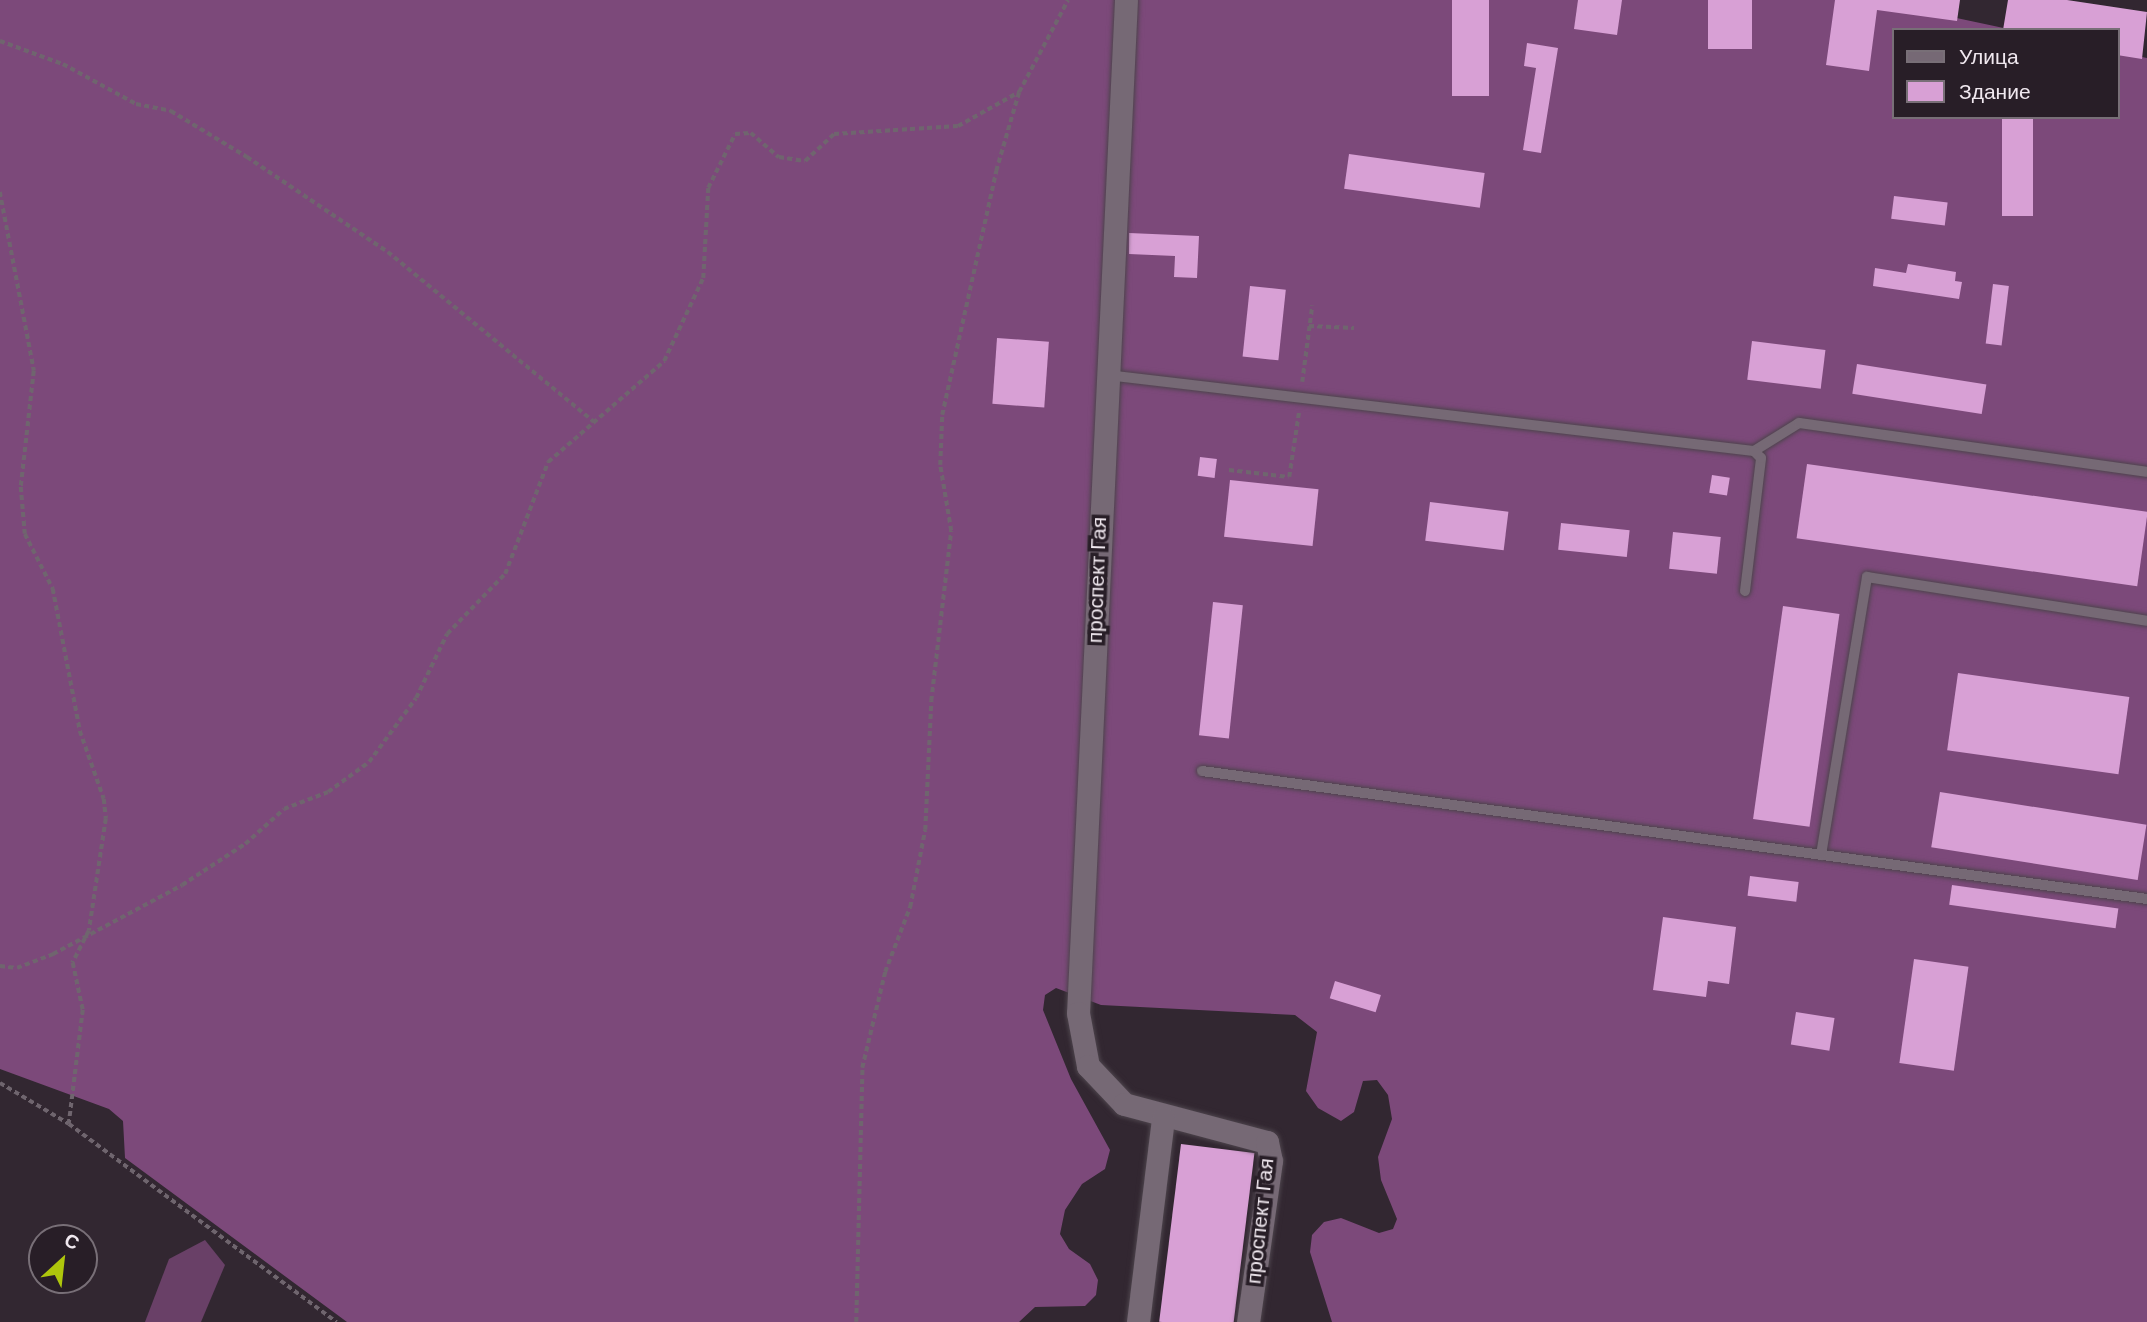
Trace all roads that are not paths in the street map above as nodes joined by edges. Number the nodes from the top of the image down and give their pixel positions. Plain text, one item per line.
1 (1126, 0) edge
2 (1107, 376) junction
3 (1755, 451) junction
4 (2147, 472) edge
5 (1745, 591) dead end
6 (2147, 621) edge
7 (1202, 771) dead end
8 (1821, 855) junction
9 (2147, 899) edge
10 (1163, 1119) junction
11 (1138, 1322) edge
12 (1248, 1322) edge

1 - 2 street, проспект Гая
2 - 3 lane
2 - 10 street, проспект Гая
3 - 4 lane
3 - 5 lane
6 - 8 lane
7 - 8 lane
8 - 9 lane
10 - 11 street
10 - 12 street, проспект Гая

